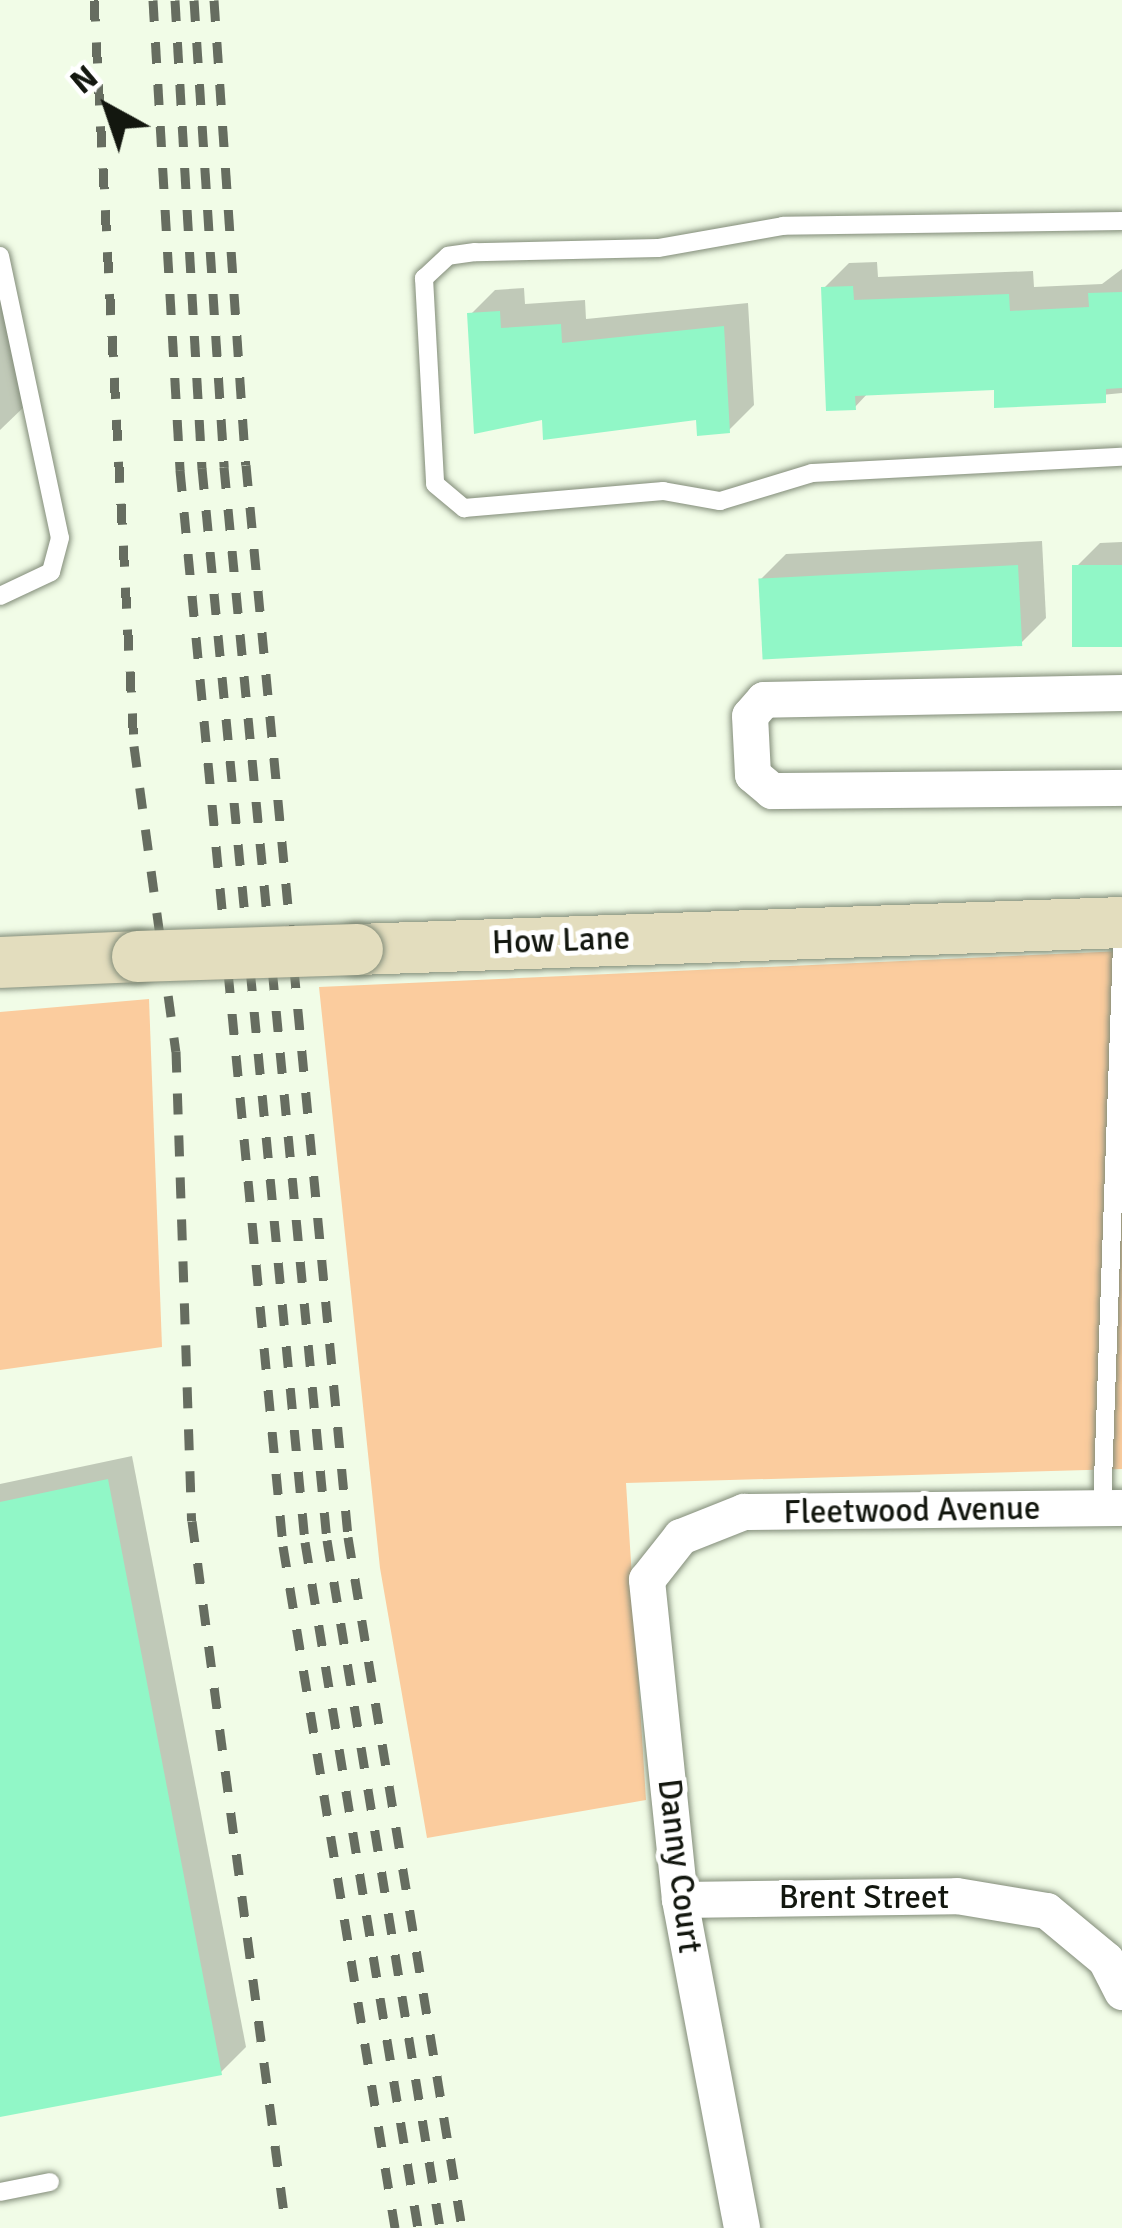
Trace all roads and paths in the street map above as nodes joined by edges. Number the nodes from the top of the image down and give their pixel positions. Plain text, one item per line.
1 (1122, 220) edge
2 (0, 256) edge
3 (1122, 457) edge
4 (0, 596) edge
5 (1122, 693) edge
6 (1122, 788) edge
7 (1122, 922) edge
8 (1122, 944) edge
9 (0, 962) edge
10 (1112, 1509) edge
11 (705, 1528) joint
12 (680, 1900) junction
13 (1122, 1992) edge
14 (50, 2182) dead end
15 (0, 2192) edge
16 (742, 2228) edge

1 - 3 lane
2 - 4 lane
5 - 6 street
7 - 9 main road, How Lane, bridge
8 - 10 lane
10 - 11 street, Fleetwood Avenue
11 - 12 street, Danny Court
12 - 13 street, Brent Street
12 - 16 street, Danny Court
14 - 15 lane

